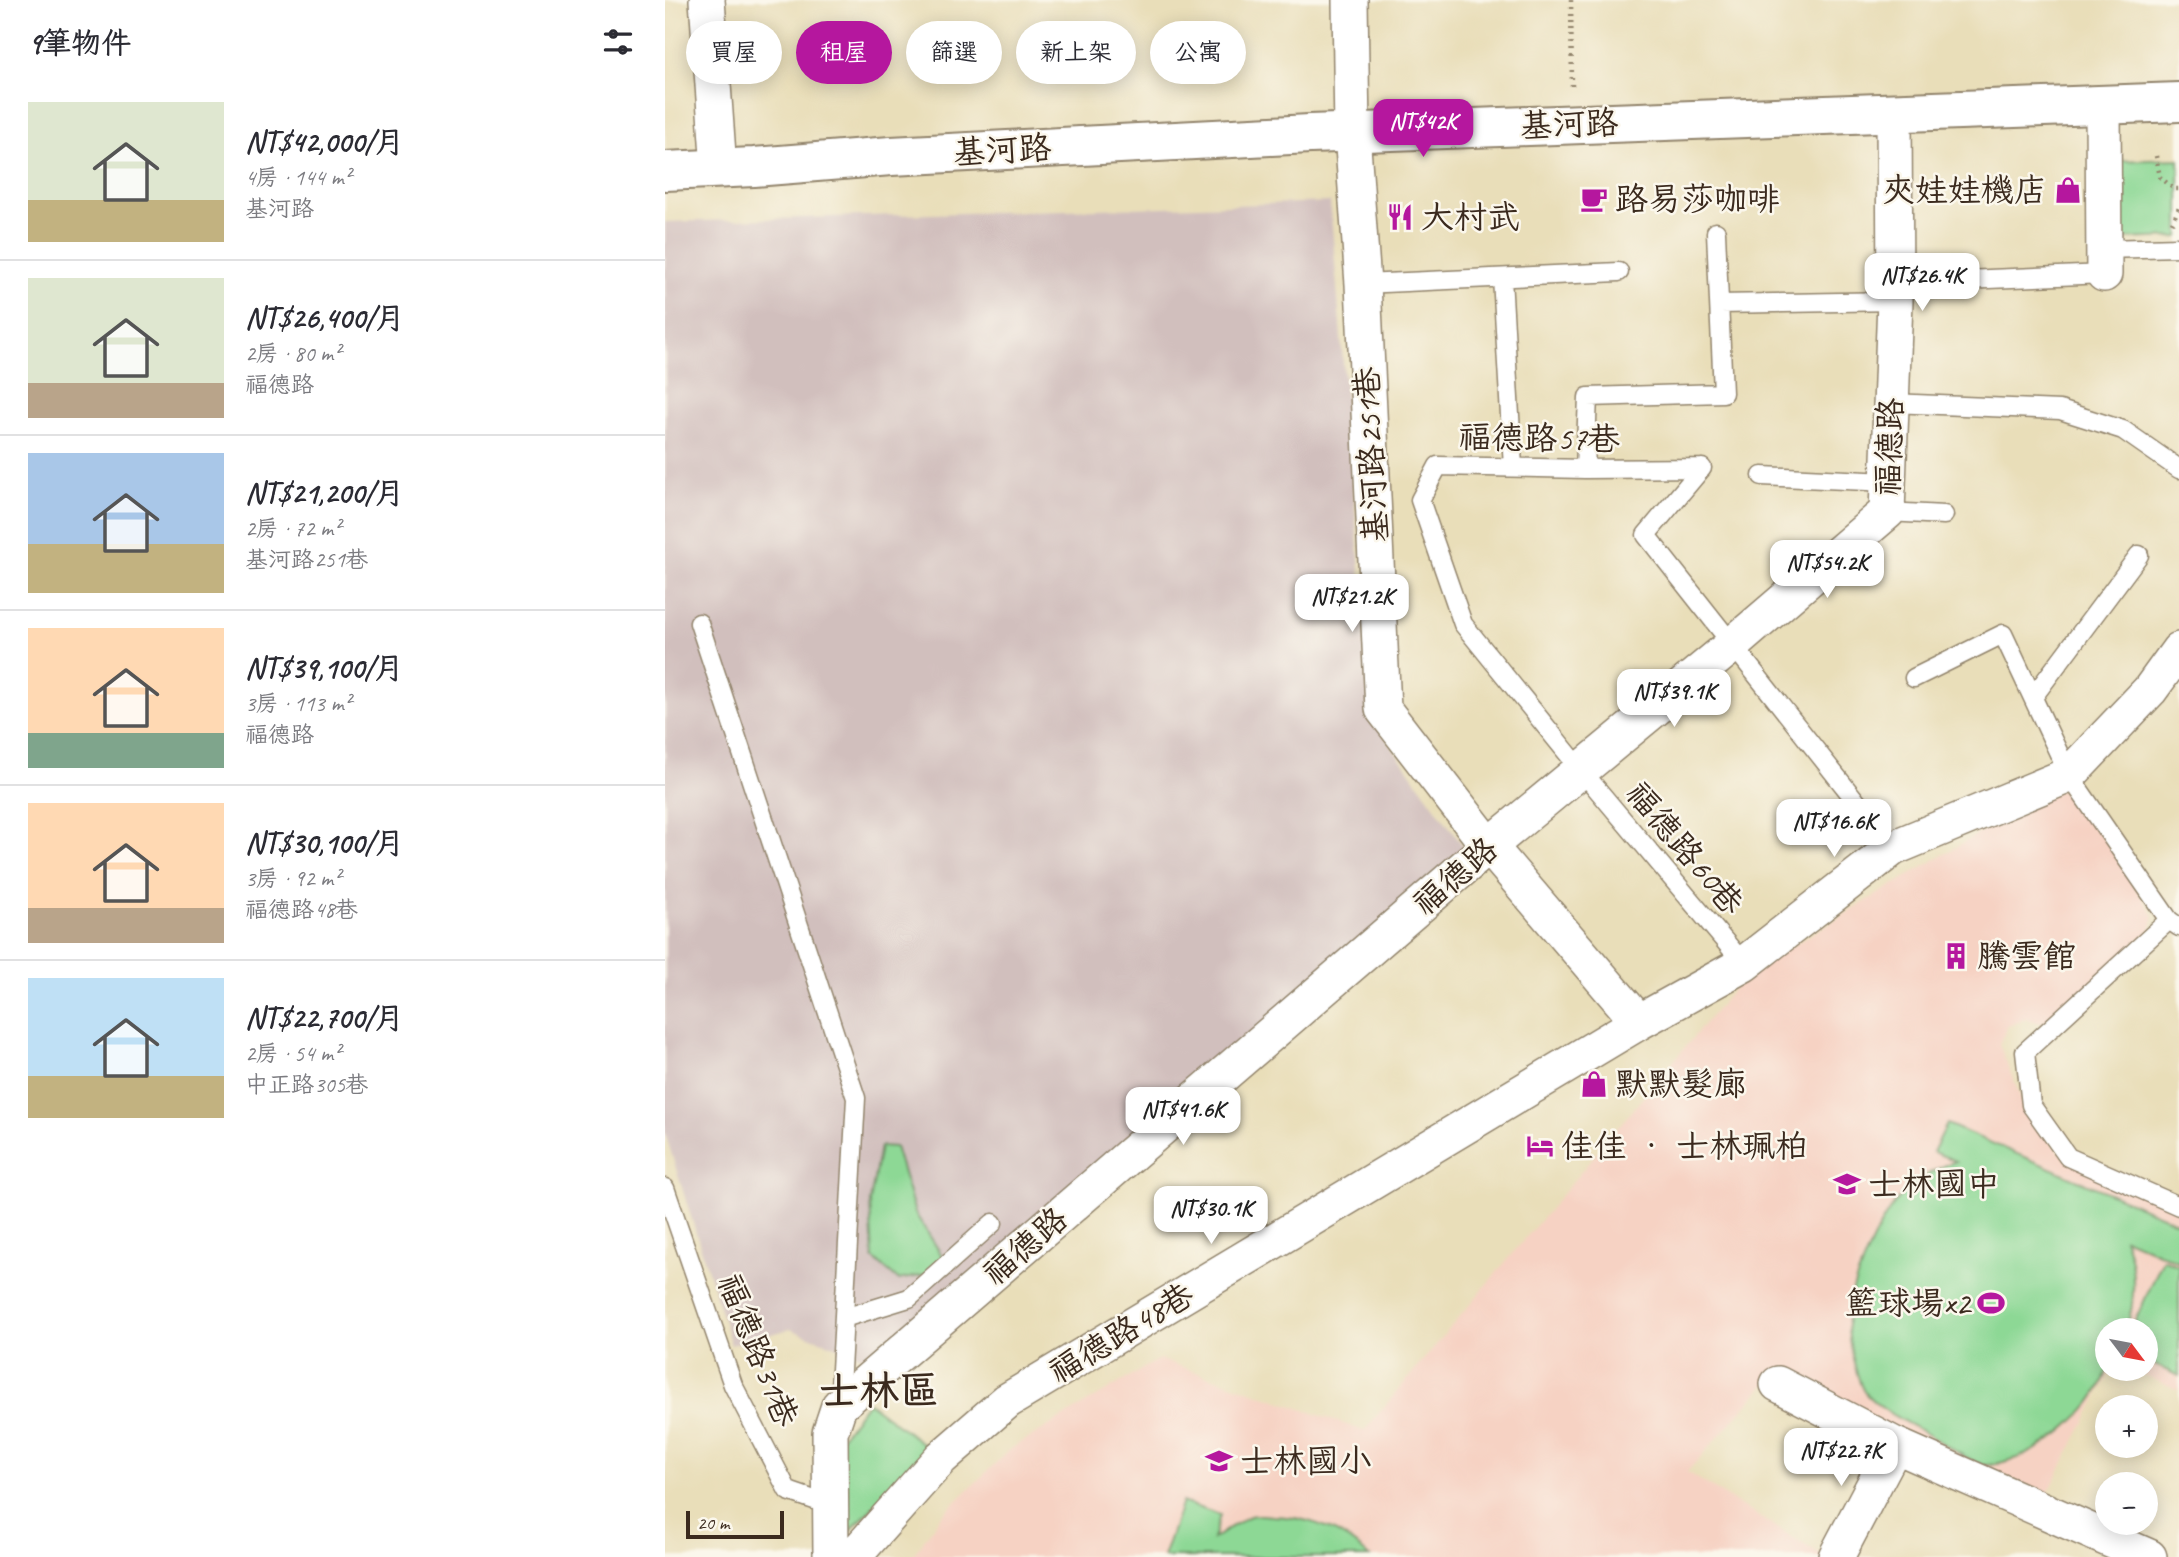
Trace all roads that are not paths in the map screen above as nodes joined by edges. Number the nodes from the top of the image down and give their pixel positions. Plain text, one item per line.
1 (707, 0) edge
2 (1350, 0) edge
3 (2179, 102) edge
4 (2103, 105) junction
5 (1894, 113) junction
6 (1352, 132) junction
7 (719, 169) junction
8 (665, 171) edge
9 (1716, 233) dead end
10 (2179, 247) edge
11 (2104, 261) junction
12 (1619, 272) dead end
13 (1502, 278) junction
14 (1363, 284) junction
15 (1895, 292) junction
16 (1720, 304) junction
17 (1891, 403) junction
18 (1513, 467) junction
19 (1585, 469) junction
20 (2179, 469) edge
21 (1762, 476) dead end
22 (1888, 497) junction
23 (1944, 514) dead end
24 (2139, 555) dead end
25 (699, 623) dead end
26 (1731, 646) junction
27 (2179, 650) edge
28 (1914, 678) dead end
29 (2033, 697) junction
30 (1581, 769) junction
31 (2069, 775) junction
32 (1489, 846) junction
33 (1893, 848) junction
34 (2174, 924) edge
35 (1744, 964) junction
36 (1639, 1022) junction
37 (665, 1188) edge
38 (2179, 1206) edge
39 (993, 1223) dead end
40 (844, 1318) junction
41 (1778, 1384) dead end
42 (839, 1406) junction
43 (1895, 1445) junction
44 (829, 1505) junction
45 (831, 1557) edge
46 (853, 1557) edge
47 (1836, 1557) edge
48 (2149, 1557) edge

1 - 7 street
2 - 6 street, 基河路251巷
3 - 4 street, 基河路
4 - 5 street, 基河路
4 - 11 street
5 - 6 street, 基河路
5 - 15 street, 福德路
6 - 7 street, 基河路
6 - 14 street, 基河路251巷
7 - 8 street, 基河路
9 - 16 lane
10 - 11 lane
11 - 15 lane
12 - 13 lane
13 - 14 lane
13 - 18 lane
14 - 32 street, 基河路251巷
15 - 16 lane
15 - 17 street, 福德路
16 - 19 lane
17 - 20 lane
17 - 22 street, 福德路
18 - 19 lane, 福德路57巷
18 - 30 lane, 福德路57巷
19 - 26 lane, 福德路57巷
21 - 22 lane
22 - 23 lane
22 - 26 street, 福德路
24 - 29 lane
25 - 40 lane
26 - 30 street, 福德路
26 - 33 lane
27 - 31 street
28 - 29 lane
29 - 31 lane
30 - 32 street, 福德路
30 - 35 lane, 福德路60巷
31 - 33 street
31 - 34 lane
32 - 36 street, 基河路251巷
32 - 42 street, 福德路
33 - 35 street
34 - 38 lane
35 - 36 street
36 - 46 street, 福德路48巷
37 - 44 lane, 福德路31巷
39 - 40 lane
40 - 42 lane
41 - 43 street
42 - 44 street
43 - 47 street
43 - 48 street
44 - 45 street

